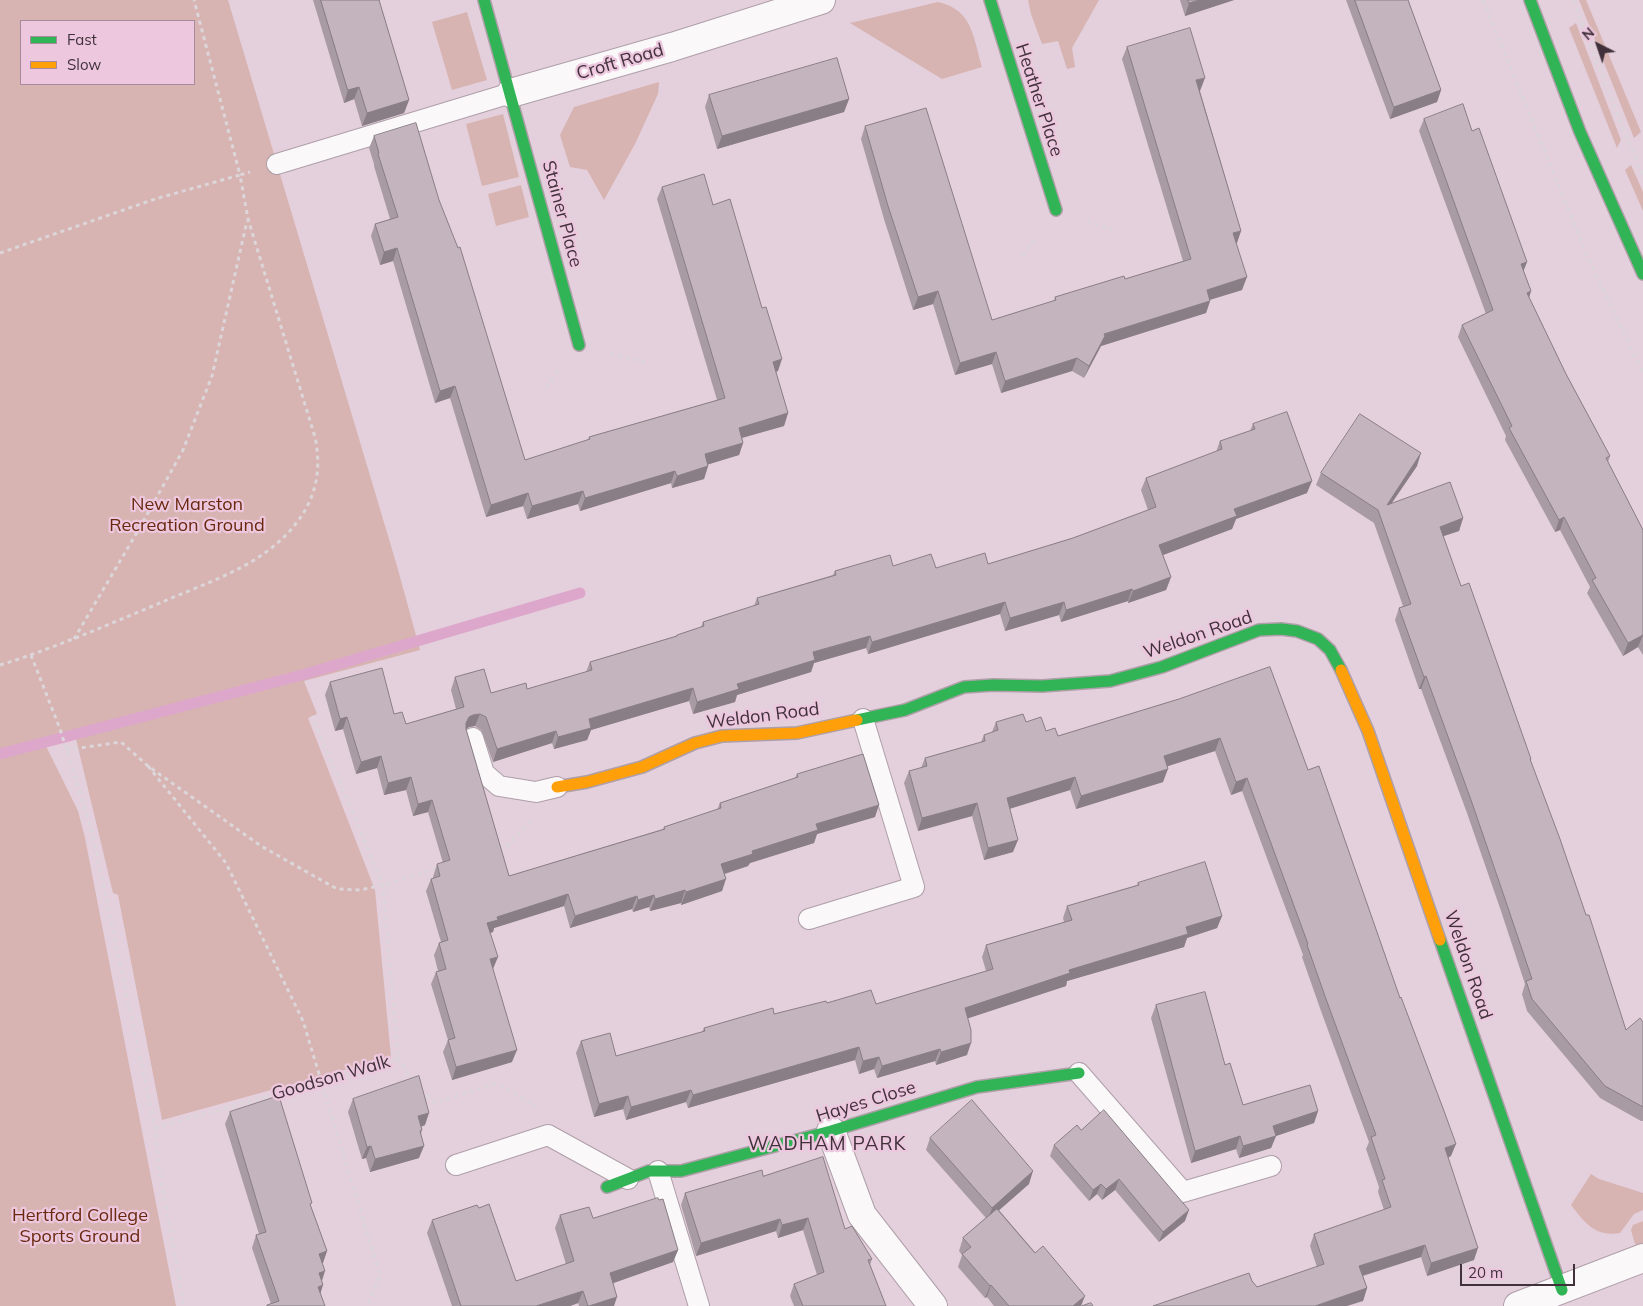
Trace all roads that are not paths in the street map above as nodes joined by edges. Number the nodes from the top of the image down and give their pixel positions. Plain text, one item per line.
1 (484, 0) edge
2 (820, 0) edge
3 (990, 0) edge
4 (1530, 0) edge
5 (511, 93) junction
6 (277, 164) road end
7 (1056, 210) dead end
8 (1643, 274) edge
9 (579, 345) dead end
10 (862, 719) junction
11 (473, 738) dead end
12 (557, 788) joint
13 (809, 919) dead end
14 (1079, 1073) joint
15 (831, 1131) junction
16 (456, 1166) dead end
17 (1271, 1166) dead end
18 (658, 1171) junction
19 (628, 1179) junction
20 (607, 1187) dead end
21 (1643, 1258) edge
22 (1562, 1290) junction
23 (699, 1306) edge
24 (933, 1306) edge
25 (1518, 1306) edge

1 - 5 street
2 - 5 street, Croft Road
3 - 7 street, Heather Place
4 - 8 street
5 - 6 lane
5 - 9 street, Stainer Place
10 - 12 street, Weldon Road
10 - 13 lane
10 - 22 street, Weldon Road
11 - 12 lane
14 - 15 street, Hayes Close
14 - 17 lane
15 - 18 street, Hayes Close
15 - 24 street
16 - 19 lane
18 - 19 street, Hayes Close
18 - 23 lane
19 - 20 street, Hayes Close
21 - 22 street
22 - 25 street

